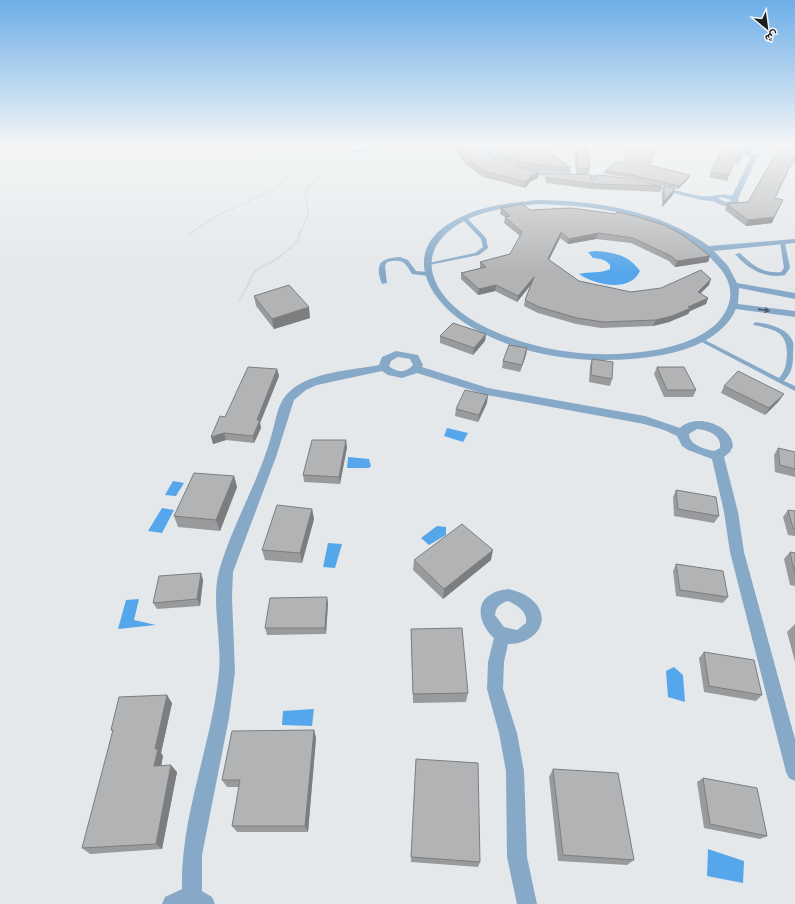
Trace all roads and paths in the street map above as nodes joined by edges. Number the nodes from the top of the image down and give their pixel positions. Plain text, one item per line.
1 (276, 188) edge
2 (308, 188) edge
3 (659, 188) edge
4 (739, 188) edge
5 (464, 218) junction
6 (189, 234) dead end
7 (795, 242) edge
8 (782, 243) junction
9 (708, 249) junction
10 (738, 254) dead end
11 (426, 264) junction
12 (428, 274) junction
13 (384, 283) dead end
14 (736, 285) junction
15 (795, 296) edge
16 (240, 300) dead end
17 (733, 306) junction
18 (795, 314) edge
19 (756, 324) dead end
20 (699, 339) junction
21 (384, 367) junction
22 (416, 369) junction
23 (780, 381) junction
24 (795, 389) edge
25 (682, 434) junction
26 (717, 455) junction
27 (503, 635) dead end
28 (795, 772) edge
29 (198, 901) edge
30 (172, 904) edge
31 (527, 904) edge

1 - 6 path
2 - 16 path
3 - 4 street
5 - 9 street
5 - 11 street
5 - 11 lane
7 - 8 street
8 - 9 street
8 - 10 lane
9 - 14 street
11 - 12 street
12 - 13 lane
12 - 20 street
14 - 15 street
14 - 17 street
17 -> 18 street
17 - 20 street
19 - 23 lane
20 - 23 lane
21 - 22 street
21 - 22 street
21 - 29 street
22 - 25 street
23 - 24 lane
25 - 26 street
25 - 26 street
26 - 28 street
27 - 31 street
29 - 30 street

